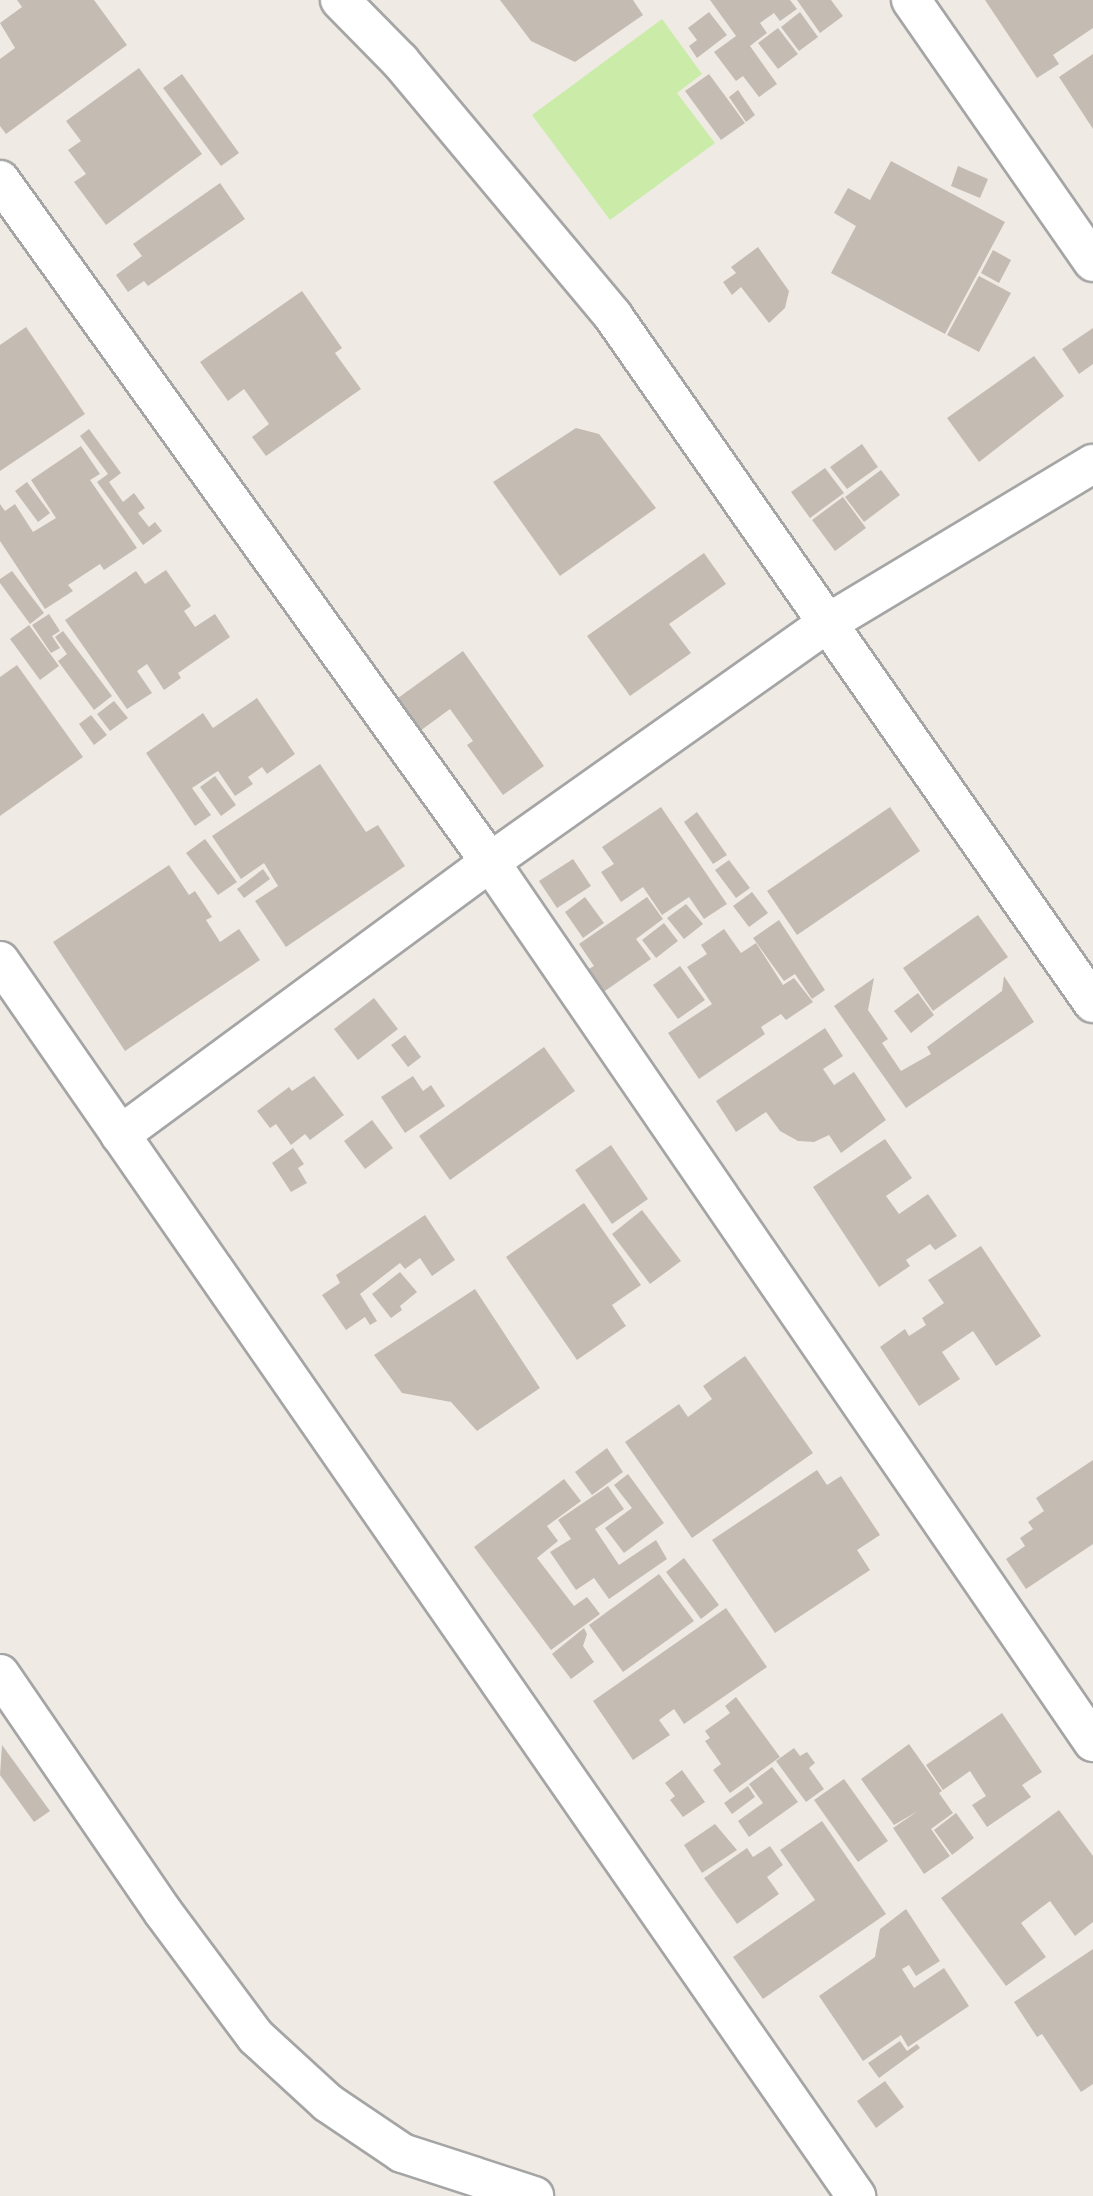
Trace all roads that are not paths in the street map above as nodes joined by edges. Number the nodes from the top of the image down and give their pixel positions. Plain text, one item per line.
1 (340, 0) edge
2 (911, 0) edge
3 (0, 180) edge
4 (1093, 262) edge
5 (1093, 464) edge
6 (828, 623) junction
7 (490, 862) junction
8 (0, 961) edge
9 (1093, 1003) edge
10 (120, 1135) junction
11 (0, 1675) edge
12 (1093, 1742) edge
13 (534, 2196) edge
14 (856, 2196) edge

1 - 6 street
2 - 4 street
3 - 7 street
5 - 6 street
6 - 7 street
6 - 9 street
7 - 10 street
7 - 12 street
8 - 10 street
10 - 14 street
11 - 13 street

